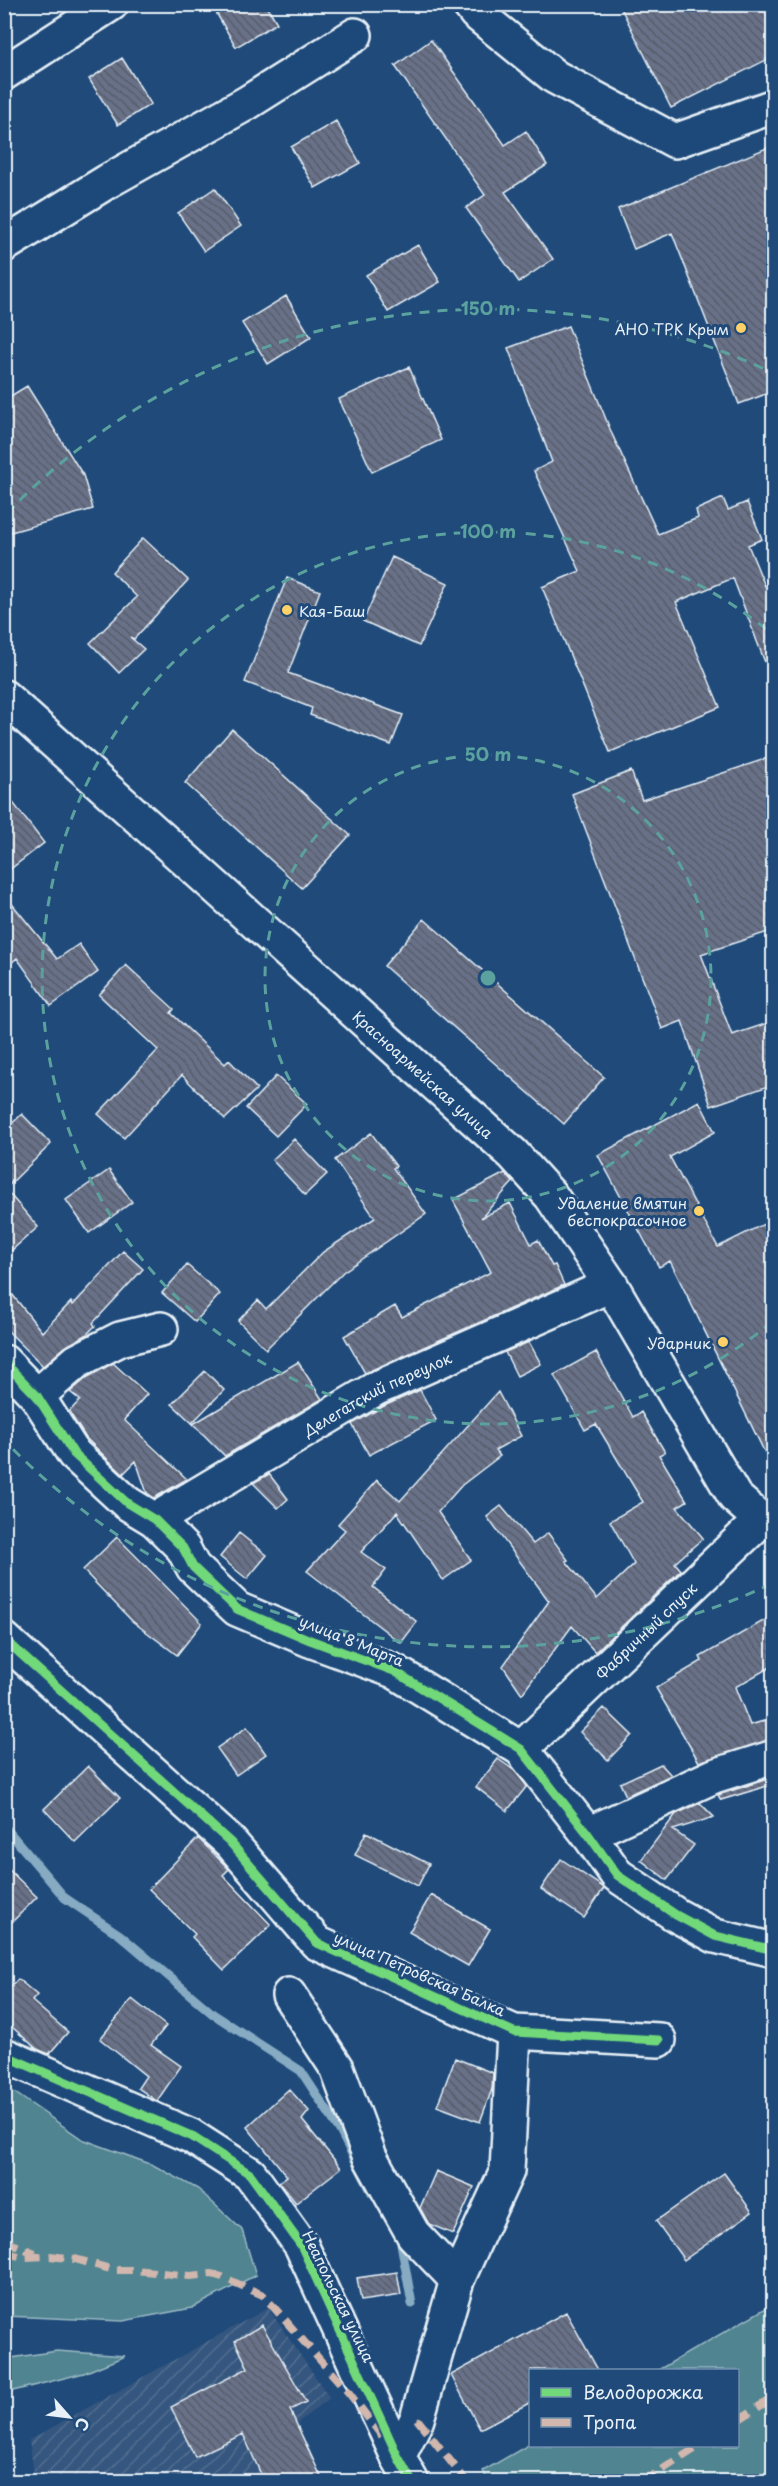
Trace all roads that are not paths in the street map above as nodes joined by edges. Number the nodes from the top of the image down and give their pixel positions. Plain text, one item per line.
1 (111, 4) edge
2 (470, 4) edge
3 (355, 35) dead end
4 (4, 73) edge
5 (774, 106) edge
6 (4, 245) edge
7 (4, 697) edge
8 (611, 1285) junction
9 (161, 1329) dead end
10 (4, 1362) edge
11 (37, 1396) junction
12 (155, 1520) junction
13 (767, 1522) edge
14 (4, 1639) edge
15 (521, 1749) junction
16 (774, 1757) edge
17 (588, 1834) junction
18 (774, 1950) edge
19 (289, 1995) dead end
20 (514, 2032) junction
21 (659, 2040) dead end
22 (4, 2055) edge
23 (457, 2280) junction
24 (405, 2469) edge

1 - 4 street
2 - 5 street
3 - 6 street
7 - 8 street, Красноармейская улица
8 - 12 street, Делегатский переулок
8 - 13 street, Красноармейская улица
9 - 11 street
10 - 11 street, улица 8 Марта
11 - 12 street, улица 8 Марта
12 - 15 street, улица 8 Марта
13 - 15 street, Фабричный спуск
14 - 20 street, улица Петровская Балка
15 - 17 street, улица 8 Марта
16 - 17 street
17 - 18 street, улица 8 Марта
19 - 23 street
20 - 21 street, улица Петровская Балка
20 - 23 street
22 - 24 street, Неапольская улица
23 - 24 street

